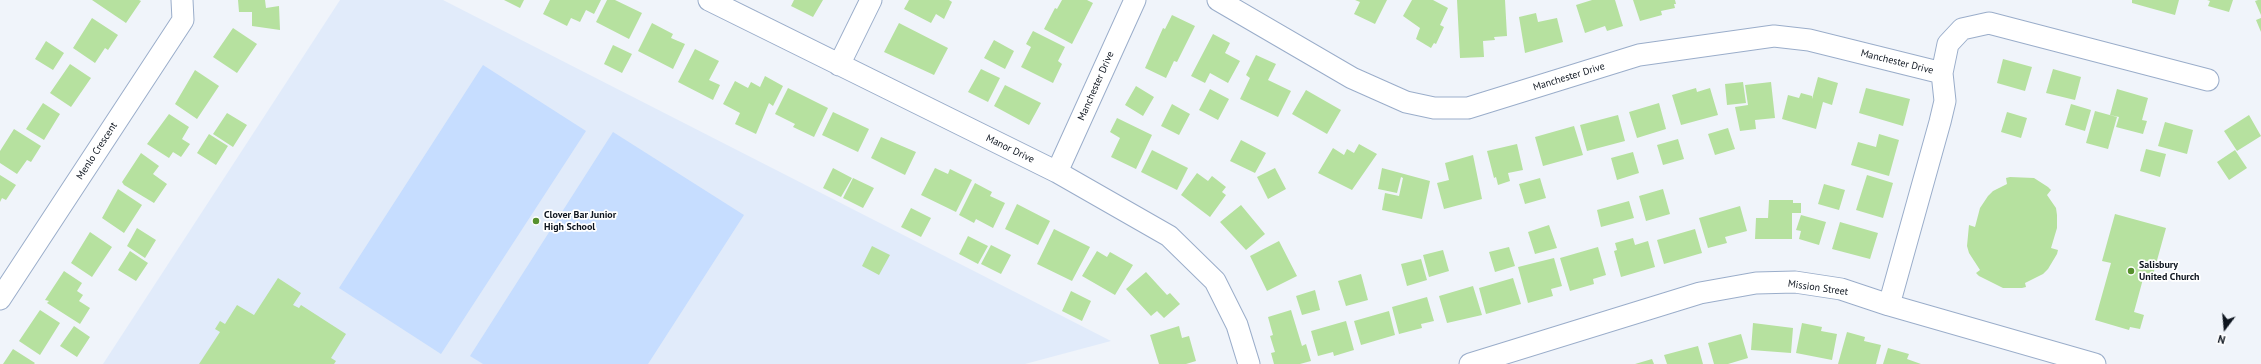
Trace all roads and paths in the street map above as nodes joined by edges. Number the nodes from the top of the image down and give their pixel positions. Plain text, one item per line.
1 (182, 0) edge
2 (709, 0) edge
3 (871, 0) edge
4 (1135, 0) edge
5 (1218, 0) edge
6 (839, 65) junction
7 (1942, 73) junction
8 (2208, 80) dead end
9 (1057, 172) junction
10 (0, 299) edge
11 (1889, 305) junction
12 (1250, 364) edge
13 (1470, 364) edge
14 (2095, 364) edge

1 - 10 street, Menlo Crescent
2 - 6 street, Manor Drive
3 - 6 street
4 - 9 street, Manchester Drive
5 - 7 street, Manchester Drive
6 - 9 street, Manor Drive
7 - 8 street, Manchester Drive
7 - 11 street, Manchester Drive
9 - 12 street, Manor Drive
11 - 13 street, Mission Street
11 - 14 street, Mission Street

